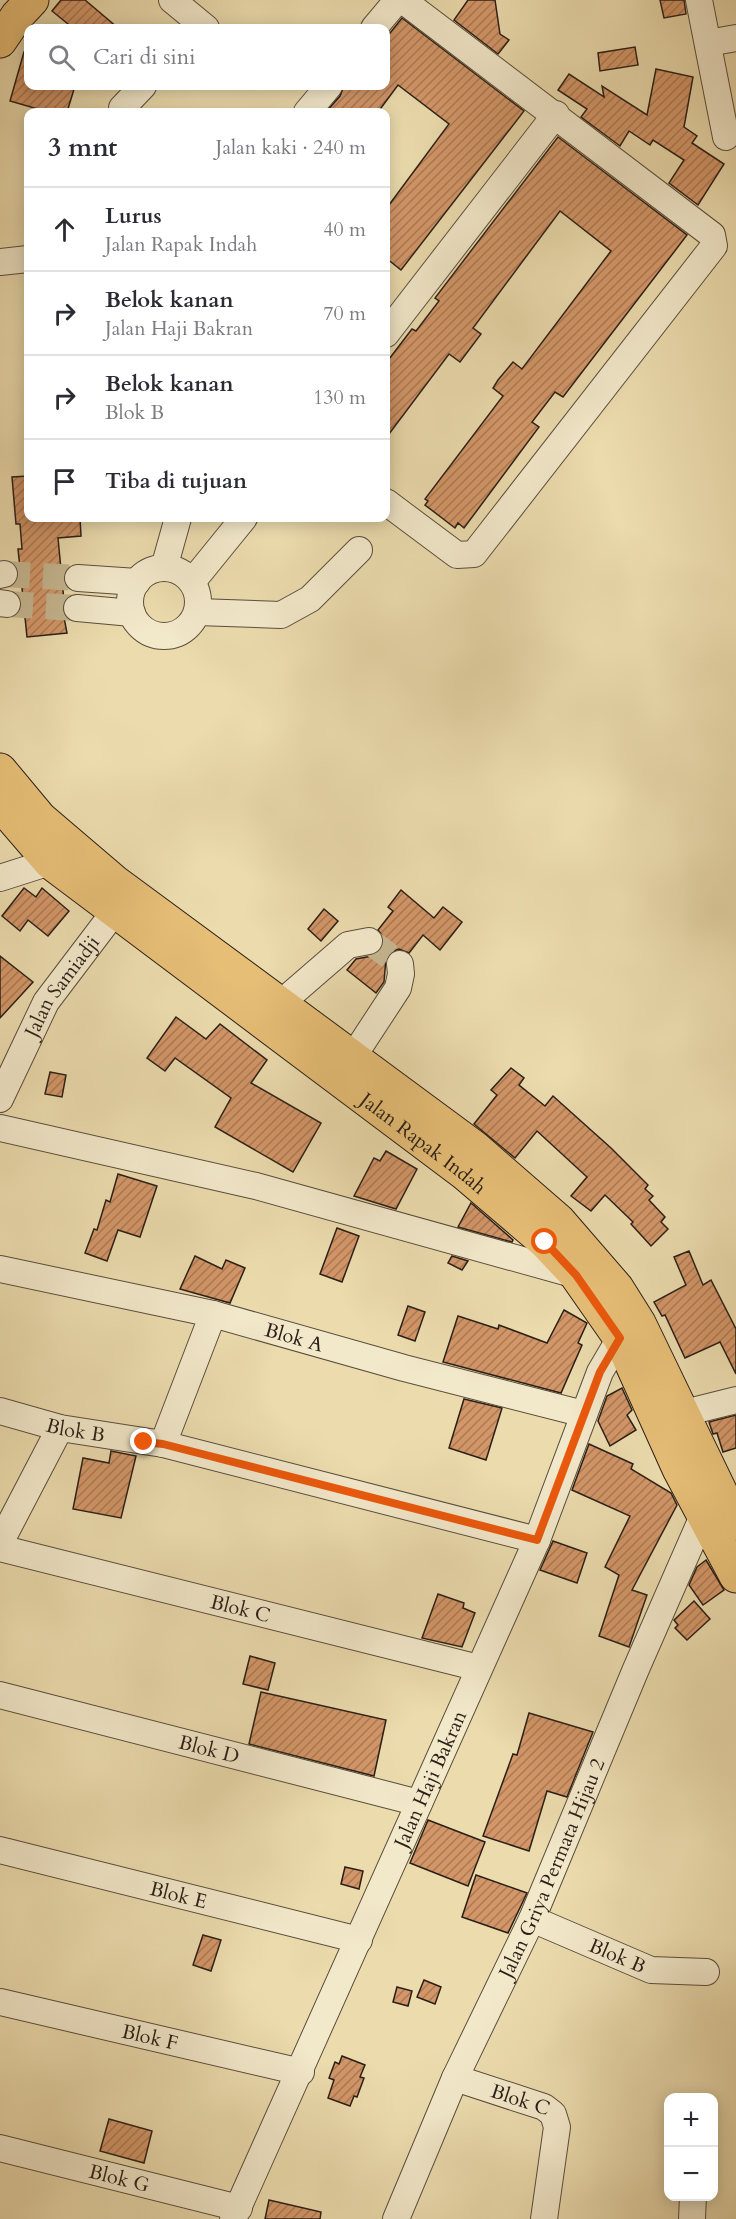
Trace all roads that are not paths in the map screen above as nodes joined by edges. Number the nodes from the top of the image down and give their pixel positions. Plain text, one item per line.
1 (33, 0) edge
2 (172, 0) edge
3 (699, 0) edge
4 (199, 24) edge
5 (377, 24) edge
6 (736, 38) edge
7 (0, 41) edge
8 (708, 43) junction
9 (139, 90) edge
10 (326, 90) edge
11 (122, 108) dead end
12 (310, 108) edge
13 (556, 114) junction
14 (726, 137) dead end
15 (725, 247) edge
16 (24, 259) edge
17 (0, 262) edge
18 (390, 328) edge
19 (390, 505) edge
20 (177, 522) edge
21 (241, 522) edge
22 (359, 550) dead end
23 (164, 568) junction
24 (78, 578) tunnel mouth
25 (137, 582) junction
26 (192, 582) junction
27 (77, 608) tunnel mouth
28 (197, 612) junction
29 (132, 613) junction
30 (0, 770) edge
31 (0, 804) edge
32 (50, 862) junction
33 (0, 878) edge
34 (115, 911) junction
35 (369, 941) dead end
36 (400, 964) dead end
37 (273, 1014) junction
38 (345, 1068) junction
39 (0, 1099) edge
40 (0, 1128) edge
41 (0, 1269) edge
42 (576, 1275) junction
43 (213, 1314) junction
44 (620, 1338) junction
45 (736, 1400) edge
46 (0, 1411) edge
47 (684, 1413) junction
48 (584, 1414) junction
49 (60, 1428) junction
50 (163, 1444) junction
51 (703, 1516) junction
52 (736, 1524) edge
53 (537, 1540) junction
54 (0, 1543) edge
55 (0, 1548) edge
56 (736, 1576) edge
57 (479, 1668) junction
58 (0, 1695) edge
59 (419, 1803) junction
60 (0, 1850) edge
61 (532, 1919) junction
62 (359, 1940) junction
63 (706, 1972) dead end
64 (0, 2002) edge
65 (301, 2072) junction
66 (455, 2078) junction
67 (0, 2148) edge
68 (693, 2201) edge
69 (236, 2214) edge
70 (396, 2219) edge
71 (544, 2219) edge
72 (692, 2219) edge

1 - 7 main road
2 - 4 street
3 - 8 street
5 - 13 street
6 - 8 street
8 - 14 street
9 - 11 street
10 - 12 street
13 - 15 street
13 - 18 street
15 - 19 street
16 - 17 street
20 - 23 street
21 - 26 street
22 - 28 street
23 - 25 street
23 - 26 street
24 - 25 street
25 - 29 street
26 - 28 street
27 - 29 street
28 - 29 street
30 - 37 main road, Jalan Rapak Indah
31 - 32 main road, Jalan Rapak Indah
32 - 33 street
32 - 34 main road, Jalan Rapak Indah
34 - 37 main road, Jalan Rapak Indah
34 - 39 street, Jalan Samiadji
35 - 37 street
36 - 38 street
37 - 38 main road, Jalan Rapak Indah
38 - 42 main road, Jalan Rapak Indah
38 - 47 main road, Jalan Rapak Indah
40 - 42 street
41 - 43 street, Blok A
42 - 44 main road, Jalan Rapak Indah
43 - 48 street, Blok A
43 - 50 street
44 - 48 street, Jalan Haji Bakran
44 - 51 main road, Jalan Rapak Indah
45 - 47 street
46 - 49 street, Blok B
47 - 52 main road, Jalan Rapak Indah
48 - 53 street, Jalan Haji Bakran
49 - 50 street, Blok B
49 - 54 street
50 - 53 street, Blok B
51 - 56 main road, Jalan Rapak Indah
51 - 61 street, Jalan Griya Permata Hijau 2
53 - 57 street, Jalan Haji Bakran
55 - 57 street, Blok C
57 - 59 street, Jalan Haji Bakran
58 - 59 street, Blok D
59 - 62 street, Jalan Haji Bakran
60 - 62 street, Blok E
61 - 63 street, Blok B
61 - 66 street, Jalan Griya Permata Hijau 2
62 - 65 street, Jalan Haji Bakran
64 - 65 street, Blok F
65 - 69 street, Jalan Haji Bakran
66 - 70 street, Jalan Griya Permata Hijau 2
66 - 71 street, Blok C
67 - 69 street, Blok G
68 - 72 street

